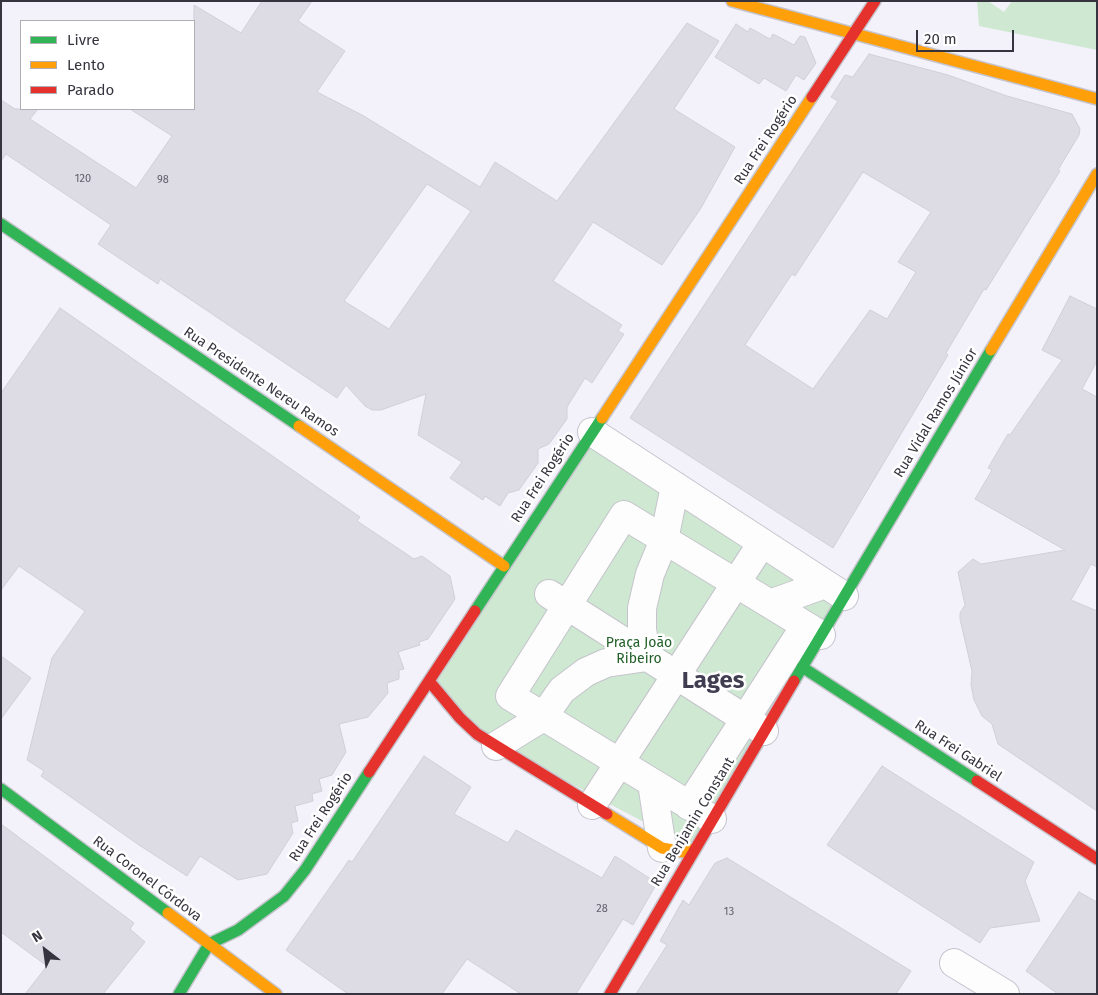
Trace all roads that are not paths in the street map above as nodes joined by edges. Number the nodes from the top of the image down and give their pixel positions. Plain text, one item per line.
1 (732, 1) edge
2 (875, 1) edge
3 (854, 34) junction
4 (1097, 99) edge
5 (1097, 174) edge
6 (1, 224) edge
7 (592, 432) junction
8 (675, 486) junction
9 (664, 540) junction
10 (762, 543) junction
11 (504, 566) junction
12 (736, 584) junction
13 (835, 590) junction
14 (558, 600) junction
15 (770, 604) junction
16 (813, 631) junction
17 (647, 657) junction
18 (802, 667) junction
19 (676, 675) junction
20 (429, 681) junction
21 (543, 717) junction
22 (755, 725) junction
23 (496, 746) junction
24 (620, 763) junction
25 (652, 783) junction
26 (1, 789) edge
27 (592, 805) junction
28 (701, 812) junction
29 (662, 848) junction
30 (695, 848) junction
31 (1097, 860) edge
32 (209, 944) junction
33 (954, 963) dead end
34 (179, 994) edge
35 (276, 994) edge
36 (610, 994) edge
37 (1005, 994) edge

1 - 3 main road
2 - 3 main road, Rua Frei Rogério
3 - 4 main road
3 - 7 main road, Rua Frei Rogério
5 - 13 main road, Rua Vidal Ramos Júnior
6 - 11 main road, Rua Presidente Nereu Ramos
7 - 8 street
7 - 11 main road, Rua Frei Rogério
8 - 9 street
8 - 10 street
9 - 12 street
9 - 14 street
9 - 17 street
10 - 12 street
10 - 13 street
11 - 20 main road, Rua Frei Rogério
12 - 15 street
12 - 19 street
13 - 15 street
13 - 16 main road, Rua Vidal Ramos Júnior
14 - 17 street
14 - 21 street
15 - 16 street
16 - 18 main road, Rua Vidal Ramos Júnior
16 - 22 street
17 - 19 street
17 - 21 street
18 - 22 main road
18 - 31 main road, Rua Frei Gabriel
19 - 22 street
19 - 24 street
20 - 23 main road
20 - 32 main road, Rua Frei Rogério
21 - 23 street
21 - 24 street
22 - 28 street
23 - 27 main road
24 - 25 street
24 - 27 street
25 - 28 street
25 - 29 street
26 - 32 main road, Rua Coronel Córdova
27 - 29 main road
28 - 30 main road, Rua Benjamin Constant
29 - 30 main road
30 - 36 main road, Rua Benjamin Constant
32 - 34 main road
32 - 35 main road, Rua Coronel Córdova
33 - 37 street

